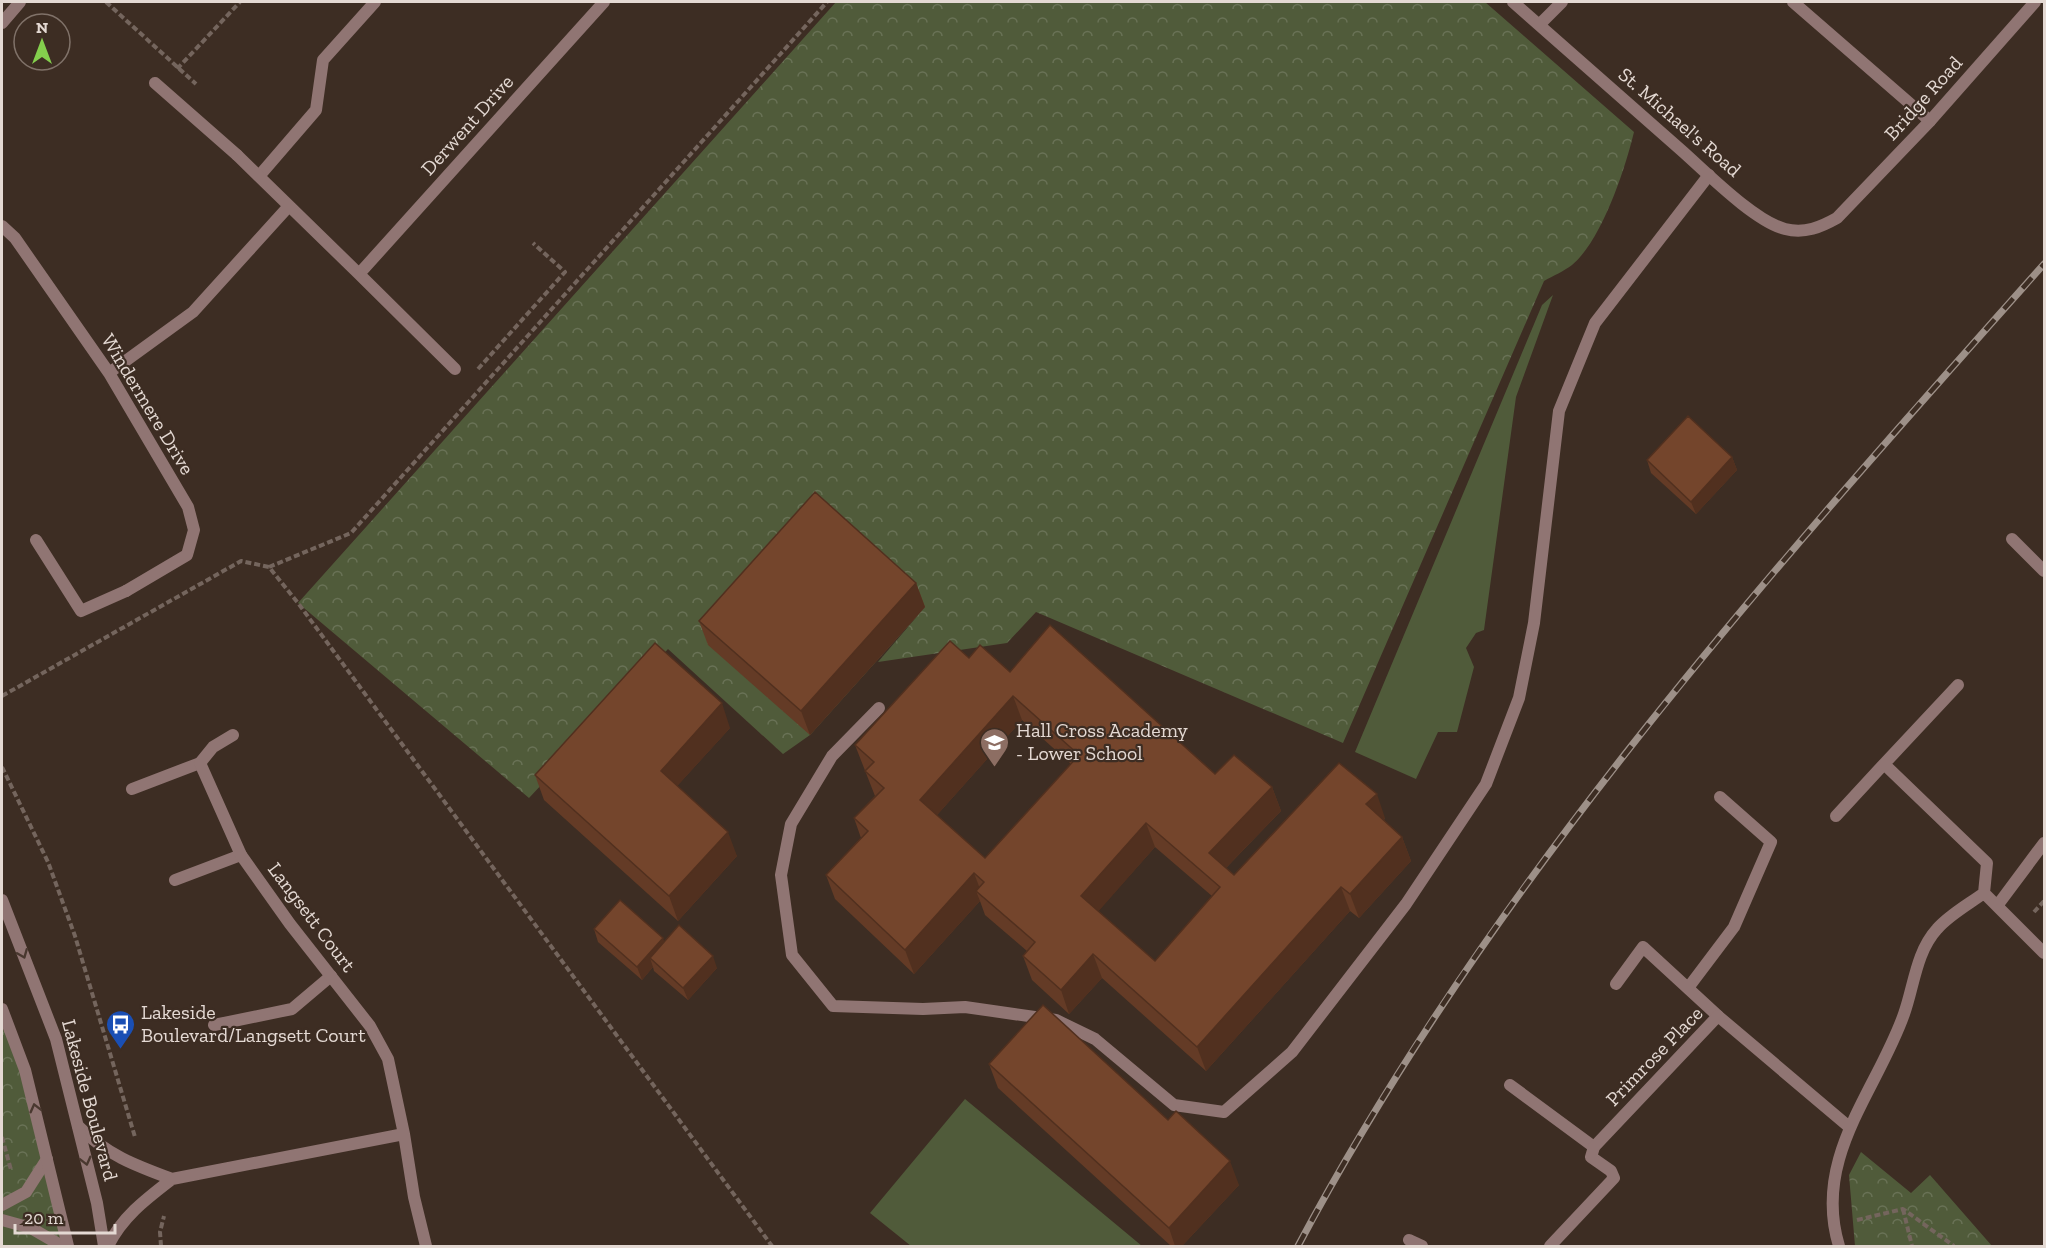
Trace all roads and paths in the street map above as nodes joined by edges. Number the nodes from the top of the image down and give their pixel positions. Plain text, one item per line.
1 (20, 2) edge
2 (240, 2) edge
3 (375, 2) edge
4 (604, 2) edge
5 (827, 2) edge
6 (1513, 2) edge
7 (1562, 2) edge
8 (1793, 2) edge
9 (2035, 2) edge
10 (2, 23) edge
11 (1539, 25) junction
12 (157, 85) joint
13 (1930, 121) junction
14 (260, 175) junction
15 (1709, 175) junction
16 (289, 206) junction
17 (1837, 218) joint
18 (2, 226) edge
19 (533, 243) dead end
20 (359, 274) junction
21 (455, 369) joint
22 (109, 373) junction
23 (2012, 539) dead end
24 (36, 540) dead end
25 (269, 567) junction
26 (2044, 571) edge
27 (1958, 685) dead end
28 (2, 696) edge
29 (879, 708) dead end
30 (233, 735) dead end
31 (201, 763) junction
32 (1884, 764) junction
33 (2, 767) edge
34 (132, 789) dead end
35 (1720, 797) dead end
36 (1836, 816) dead end
37 (2044, 843) edge
38 (241, 855) junction
39 (175, 879) dead end
40 (1984, 893) junction
41 (2, 900) edge
42 (1997, 906) junction
43 (2044, 953) edge
44 (331, 976) junction
45 (1616, 984) dead end
46 (1688, 988) junction
47 (2, 1010) edge
48 (1718, 1016) junction
49 (214, 1025) dead end
50 (1510, 1085) dead end
51 (78, 1126) junction
52 (1848, 1126) junction
53 (404, 1134) junction
54 (137, 1143) dead end
55 (1594, 1147) junction
56 (47, 1159) junction
57 (172, 1179) junction
58 (2, 1205) edge
59 (1903, 1209) junction
60 (2, 1220) edge
61 (1833, 1226) junction
62 (1409, 1240) dead end
63 (62, 1246) edge
64 (68, 1246) edge
65 (106, 1246) edge
66 (426, 1246) edge
67 (772, 1246) edge
68 (1422, 1246) edge
69 (1550, 1246) edge
70 (1839, 1246) edge
71 (1912, 1246) edge
72 (1954, 1246) edge

1 - 10 street
2 - 12 path
3 - 14 street
4 - 20 street, Derwent Drive
5 - 25 path
6 - 11 street, St. Michael's Road
7 - 11 street
8 - 13 street
9 - 13 street, Bridge Road
11 - 15 street, St. Michael's Road
12 - 14 street
13 - 17 street, Bridge Road
14 - 16 street
15 - 17 street, St. Michael's Road
15 - 29 street
16 - 20 street
16 - 22 street
18 - 22 street, Windermere Drive
19 - 21 path
20 - 21 street
22 - 24 street, Windermere Drive
23 - 26 street
25 - 28 path
25 - 67 path
27 - 32 street
30 - 31 street
31 - 34 street
31 - 38 street, Langsett Court
32 - 36 street
32 - 40 street
33 - 54 path
35 - 46 street
37 - 42 street
38 - 39 street
38 - 44 street, Langsett Court
40 - 42 street
40 - 52 street
41 -> 51 street, Lakeside Boulevard
42 - 43 street
44 - 49 street
44 - 53 street, Langsett Court
45 - 46 street
46 - 48 street
56 -> 47 street
48 - 52 street, Primrose Place
48 - 55 street, Primrose Place
50 - 55 street
51 - 57 street
51 -> 65 street, Lakeside Boulevard
52 - 61 street
53 - 57 street
53 - 66 street, Langsett Court
55 - 69 street
56 - 58 street
56 - 64 street
57 - 65 street
59 - 61 path
59 - 71 path
59 - 72 path
60 - 63 street
61 - 70 street
62 - 68 street

